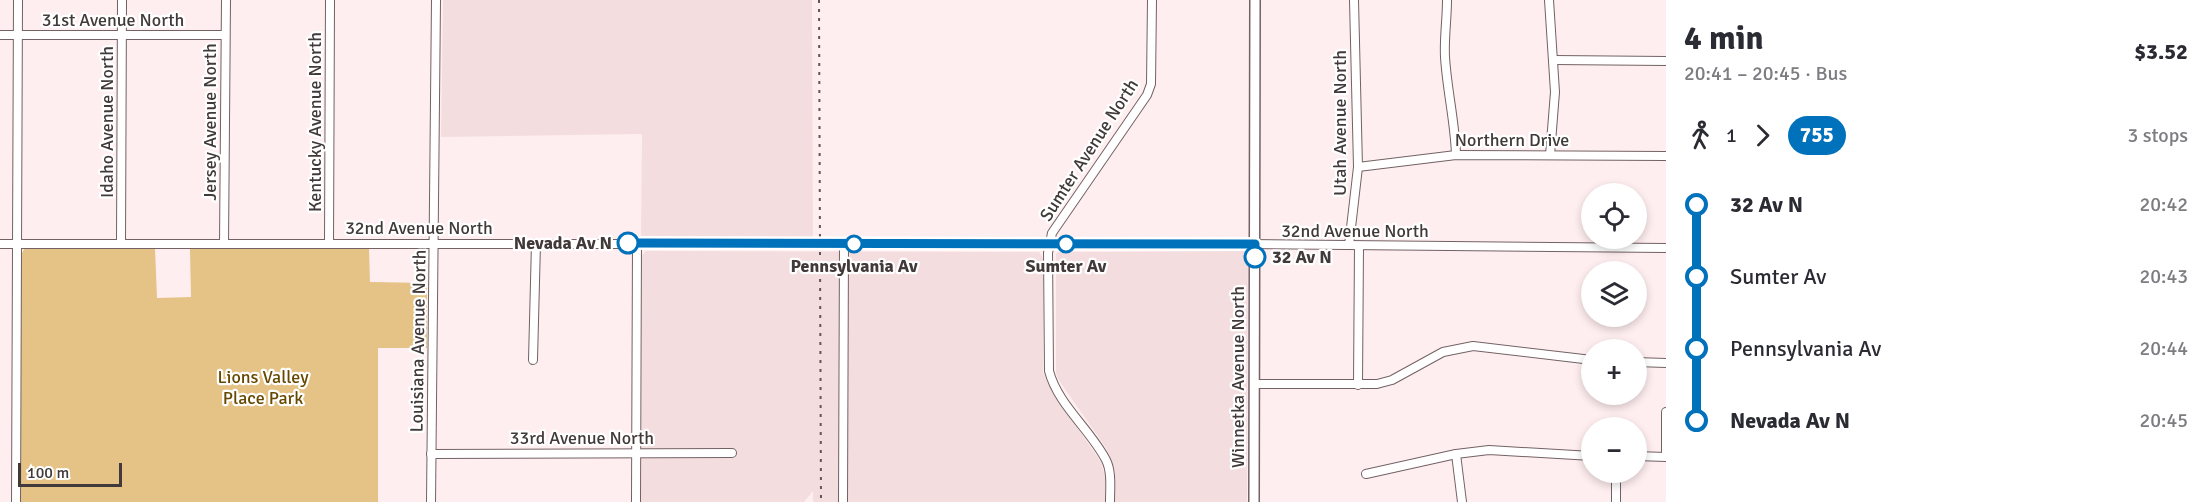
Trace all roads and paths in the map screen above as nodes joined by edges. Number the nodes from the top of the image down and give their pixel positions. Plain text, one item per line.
1 (18, 0) edge
2 (122, 0) edge
3 (225, 0) edge
4 (330, 0) edge
5 (436, 0) edge
6 (1152, 0) edge
7 (1255, 0) edge
8 (1354, 0) edge
9 (1447, 0) edge
10 (1549, 0) edge
11 (122, 34) junction
12 (225, 34) junction
13 (0, 35) edge
14 (18, 35) junction
15 (1553, 60) junction
16 (1666, 61) edge
17 (1455, 155) junction
18 (1550, 155) junction
19 (1666, 156) edge
20 (1358, 167) junction
21 (0, 243) edge
22 (16, 243) junction
23 (433, 243) junction
24 (536, 243) junction
25 (637, 243) junction
26 (121, 244) junction
27 (224, 244) junction
28 (329, 244) junction
29 (844, 244) junction
30 (1050, 244) junction
31 (1255, 244) junction
32 (1349, 245) junction
33 (1359, 246) junction
34 (1666, 248) edge
35 (1581, 359) edge
36 (533, 360) dead end
37 (1647, 362) edge
38 (1666, 363) edge
39 (1255, 384) junction
40 (1358, 385) junction
41 (1666, 412) edge
42 (636, 453) junction
43 (732, 453) dead end
44 (431, 454) junction
45 (1456, 454) junction
46 (1581, 455) edge
47 (1647, 456) edge
48 (1666, 457) edge
49 (1366, 474) dead end
50 (1616, 483) edge
51 (16, 502) edge
52 (431, 502) edge
53 (636, 502) edge
54 (843, 502) edge
55 (1110, 502) edge
56 (1254, 502) edge
57 (1462, 502) edge
58 (1616, 502) edge

1 - 14 street
2 - 11 street, Idaho Avenue North
3 - 12 street, Jersey Avenue North
4 - 28 street, Kentucky Avenue North
5 - 23 street, Louisiana Avenue North
6 - 30 street, Sumter Avenue North
7 - 31 main road, Winnetka Avenue North
8 - 20 street, Utah Avenue North
9 - 17 street
10 - 15 street
11 - 12 street, 31st Avenue North
11 - 14 street, 31st Avenue North
11 - 26 street, Idaho Avenue North
12 - 27 street, Jersey Avenue North
13 - 14 street, 31st Avenue North
14 - 22 street
15 - 16 street
15 - 18 street
17 - 18 street, Northern Drive
17 - 20 street, Northern Drive
18 - 19 street, Northern Drive
20 - 32 street, Utah Avenue North
21 - 22 street, 32nd Avenue North
22 - 26 street, 32nd Avenue North
22 - 51 street
23 - 24 street, 32nd Avenue North
23 - 28 street, 32nd Avenue North
23 - 44 street, Louisiana Avenue North
24 - 25 street, 32nd Avenue North
24 - 36 street
25 - 29 street, 32nd Avenue North
25 - 42 street
26 - 27 street, 32nd Avenue North
27 - 28 street, 32nd Avenue North
29 - 30 street, 32nd Avenue North
29 - 54 street
30 - 31 street, 32nd Avenue North
30 - 55 street
31 - 32 street, 32nd Avenue North
31 - 39 main road, Winnetka Avenue North
32 - 33 street, 32nd Avenue North
33 - 34 street, 32nd Avenue North
33 - 40 street
35 - 40 street
37 - 38 street
39 - 40 street
39 - 56 main road, Winnetka Avenue North
41 - 48 street
42 - 43 street, 33rd Avenue North
42 - 44 street, 33rd Avenue North
42 - 53 street
44 - 52 street, Louisiana Avenue North
45 - 46 street
45 - 49 street
45 - 57 street
47 - 48 street
50 - 58 street

